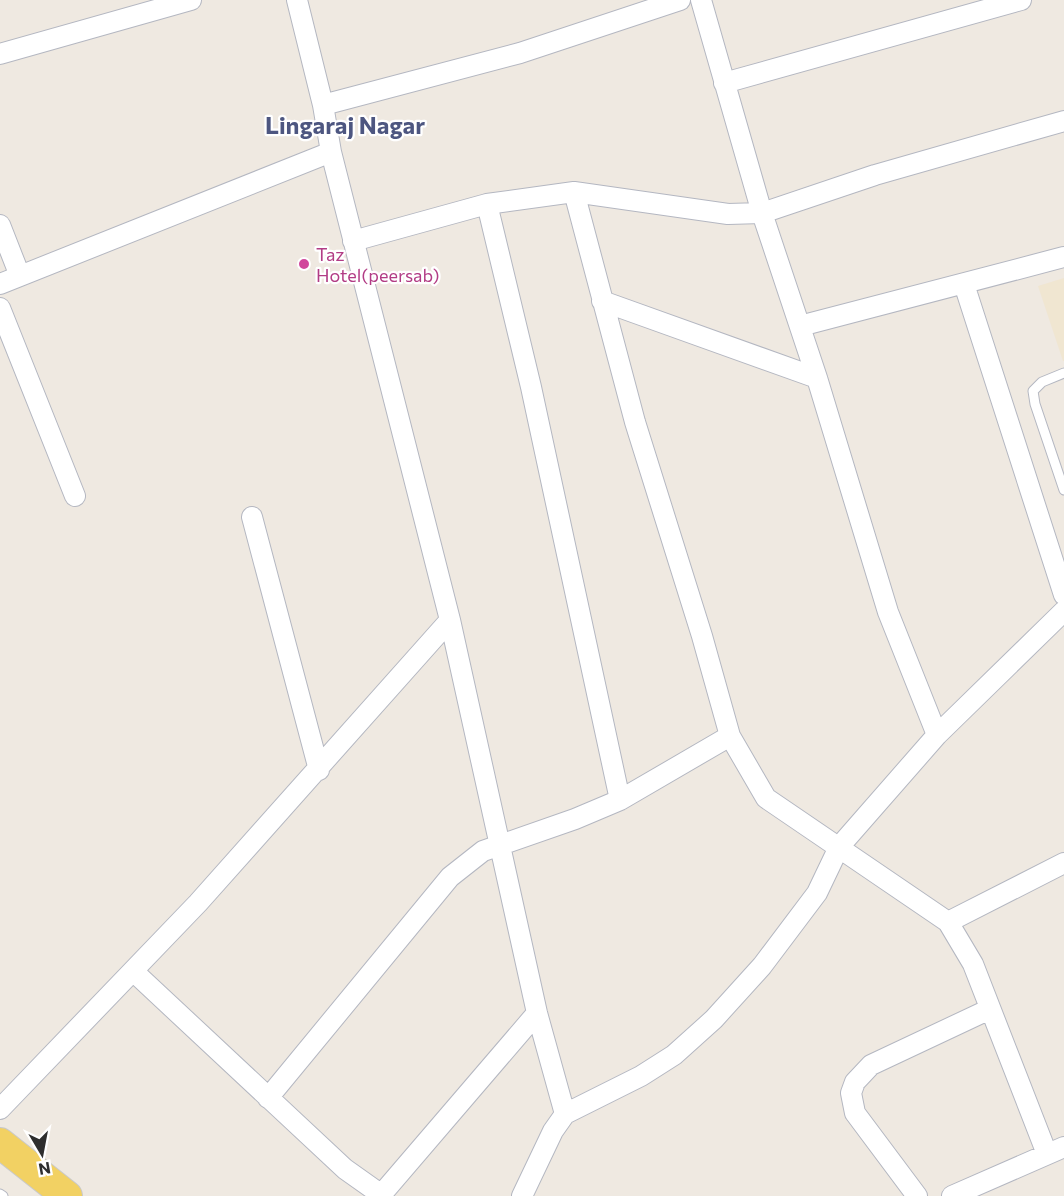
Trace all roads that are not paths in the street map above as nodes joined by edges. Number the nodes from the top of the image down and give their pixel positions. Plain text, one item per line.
1 (191, 0) edge
2 (297, 0) edge
3 (680, 0) edge
4 (701, 0) edge
5 (1021, 0) edge
6 (0, 54) edge
7 (724, 83) junction
8 (323, 105) junction
9 (1064, 121) edge
10 (324, 155) junction
11 (574, 192) junction
12 (487, 204) junction
13 (762, 213) junction
14 (0, 225) edge
15 (353, 241) junction
16 (1064, 257) edge
17 (20, 276) junction
18 (0, 284) edge
19 (964, 284) junction
20 (602, 301) junction
21 (0, 308) edge
22 (800, 326) junction
23 (1064, 373) edge
24 (818, 378) junction
25 (1060, 466) edge
26 (1064, 490) edge
27 (75, 496) dead end
28 (252, 518) dead end
29 (1062, 584) edge
30 (1064, 611) edge
31 (450, 620) junction
32 (937, 735) junction
33 (730, 736) junction
34 (319, 770) junction
35 (620, 800) junction
36 (499, 844) junction
37 (839, 847) junction
38 (1064, 863) edge
39 (948, 922) junction
40 (134, 971) junction
41 (990, 1010) junction
42 (537, 1013) junction
43 (268, 1098) junction
44 (0, 1108) edge
45 (565, 1114) junction
46 (0, 1143) edge
47 (1055, 1150) edge
48 (68, 1196) edge
49 (382, 1196) edge
50 (522, 1196) edge
51 (917, 1196) edge
52 (952, 1196) edge

1 - 6 street
2 - 8 street
3 - 8 street
4 - 7 street
5 - 7 street
7 - 13 street
8 - 10 street
9 - 13 street
10 - 15 street
10 - 17 street
11 - 12 street
11 - 13 street
11 - 20 street
12 - 15 street
12 - 35 street
13 - 22 street
14 - 17 street
15 - 31 street
16 - 19 street
17 - 18 street
19 - 22 street
19 - 29 street
20 - 24 street
20 - 33 street
21 - 27 street
22 - 24 street
23 - 25 lane
24 - 32 street
25 - 26 lane
28 - 34 street
30 - 32 street
31 - 34 street
31 - 36 street
32 - 37 street
33 - 35 street
33 - 37 street
34 - 40 street
35 - 36 street
36 - 42 street
36 - 43 street
37 - 39 street
37 - 45 street
38 - 39 street
39 - 41 street
40 - 43 street
40 - 44 street
41 - 47 street
41 - 51 street
42 - 45 street
42 - 49 street
43 - 49 street
45 - 50 street
46 - 48 main road
47 - 52 street

